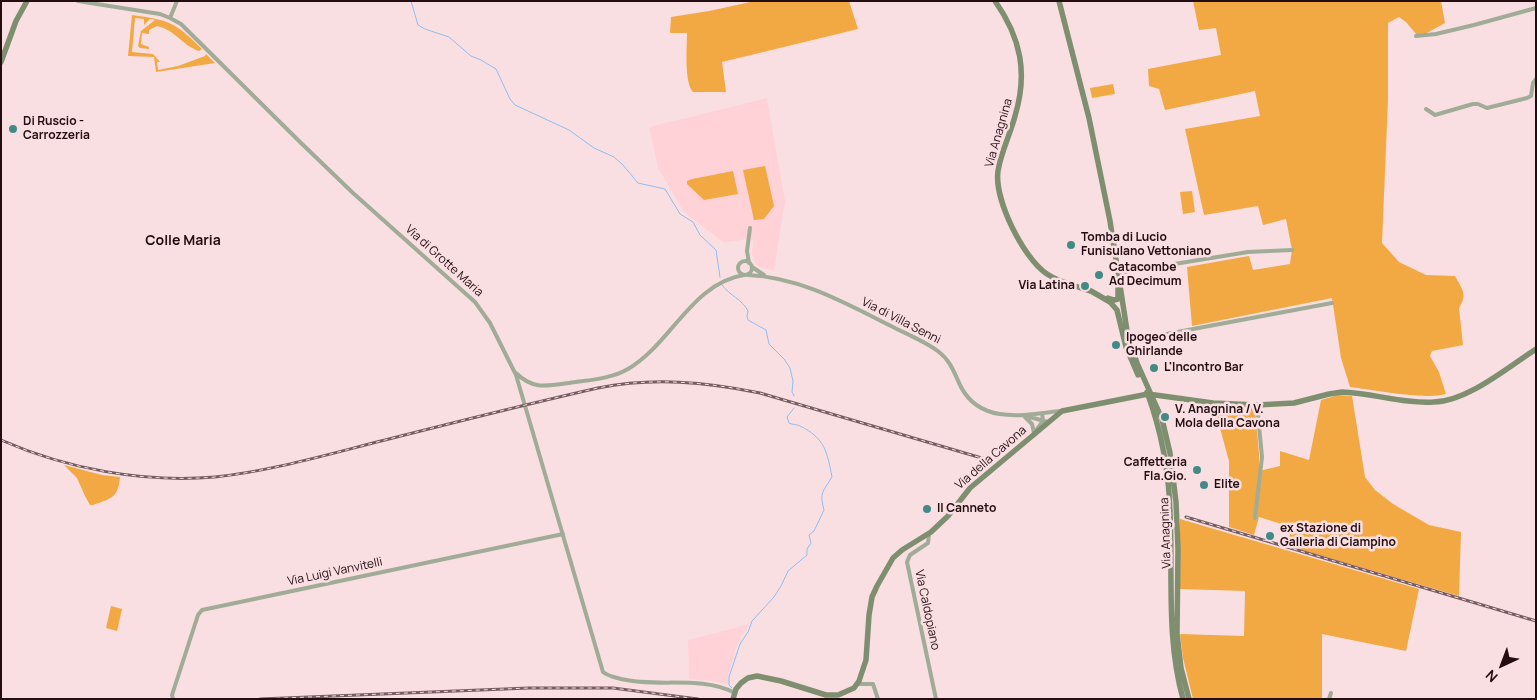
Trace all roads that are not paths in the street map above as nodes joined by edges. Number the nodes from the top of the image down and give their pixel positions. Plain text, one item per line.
1 (27, 1) edge
2 (78, 1) edge
3 (177, 1) edge
4 (995, 1) edge
5 (1059, 1) edge
6 (1536, 8) edge
7 (170, 18) junction
8 (1416, 36) dead end
9 (1, 62) edge
10 (1536, 79) edge
11 (1426, 108) dead end
12 (750, 228) dead end
13 (1292, 250) dead end
14 (748, 253) junction
15 (1116, 254) junction
16 (743, 262) junction
17 (751, 265) junction
18 (739, 268) junction
19 (1119, 273) junction
20 (746, 275) junction
21 (766, 276) junction
22 (731, 277) junction
23 (1091, 291) junction
24 (1332, 303) dead end
25 (1129, 341) junction
26 (1536, 349) edge
27 (514, 370) junction
28 (1150, 394) junction
29 (1257, 406) junction
30 (1062, 411) junction
31 (1048, 412) junction
32 (1042, 413) junction
33 (1023, 415) junction
34 (1046, 422) junction
35 (1034, 433) junction
36 (1170, 477) junction
37 (1255, 518) dead end
38 (564, 534) junction
39 (929, 534) junction
40 (858, 684) junction
41 (1331, 693) dead end
42 (734, 696) edge
43 (173, 699) edge
44 (878, 699) edge
45 (936, 699) edge
46 (1183, 699) edge
47 (1189, 699) edge
48 (1329, 699) edge

1 - 9 main road
2 - 7 street, Via di Grotte Maria
3 - 7 street
4 - 23 main road, Via Anagnina
5 - 15 main road, Via Anagnina
6 - 8 street
7 - 27 street, Via di Grotte Maria
10 - 11 street
12 - 14 street
13 - 19 street
14 - 16 street
14 - 17 street
15 - 19 main road, Via Anagnina
15 - 23 main road, Via Anagnina
16 - 17 street, Via di Villa Senni
16 - 18 street, Via di Villa Senni
17 - 20 street
17 - 21 street, Via di Villa Senni
18 - 20 street
18 - 22 street, Via di Villa Senni
19 - 25 main road, Via Anagnina
20 - 21 street, Via di Villa Senni
20 - 22 street, Via di Villa Senni
21 - 33 street, Via di Villa Senni
22 - 27 street, Via di Villa Senni
23 - 28 main road, Via Anagnina
24 - 25 street
25 - 28 main road, Via Anagnina
26 - 29 main road, Via della Cavona
27 - 38 street, Via di Grotte Maria
28 - 29 main road, Via della Cavona
28 - 30 main road, Via della Cavona
28 - 36 main road, Via Anagnina
29 - 37 street
30 - 31 street, Via di Villa Senni
30 - 34 main road, Via della Cavona
31 - 32 street, Via di Villa Senni
31 - 34 street
32 - 33 street, Via di Villa Senni
32 - 34 street
33 - 34 street
33 - 35 street
34 - 35 main road, Via della Cavona
35 - 39 main road, Via della Cavona
36 - 46 main road, Via Anagnina
36 - 47 main road, Via Anagnina
38 - 42 street, Via di Grotte Maria
38 - 43 street, Via Luigi Vanvitelli
39 - 40 main road, Via della Cavona
39 - 45 street, Via Caldopiano
40 - 42 main road
40 - 44 street
41 - 48 street

